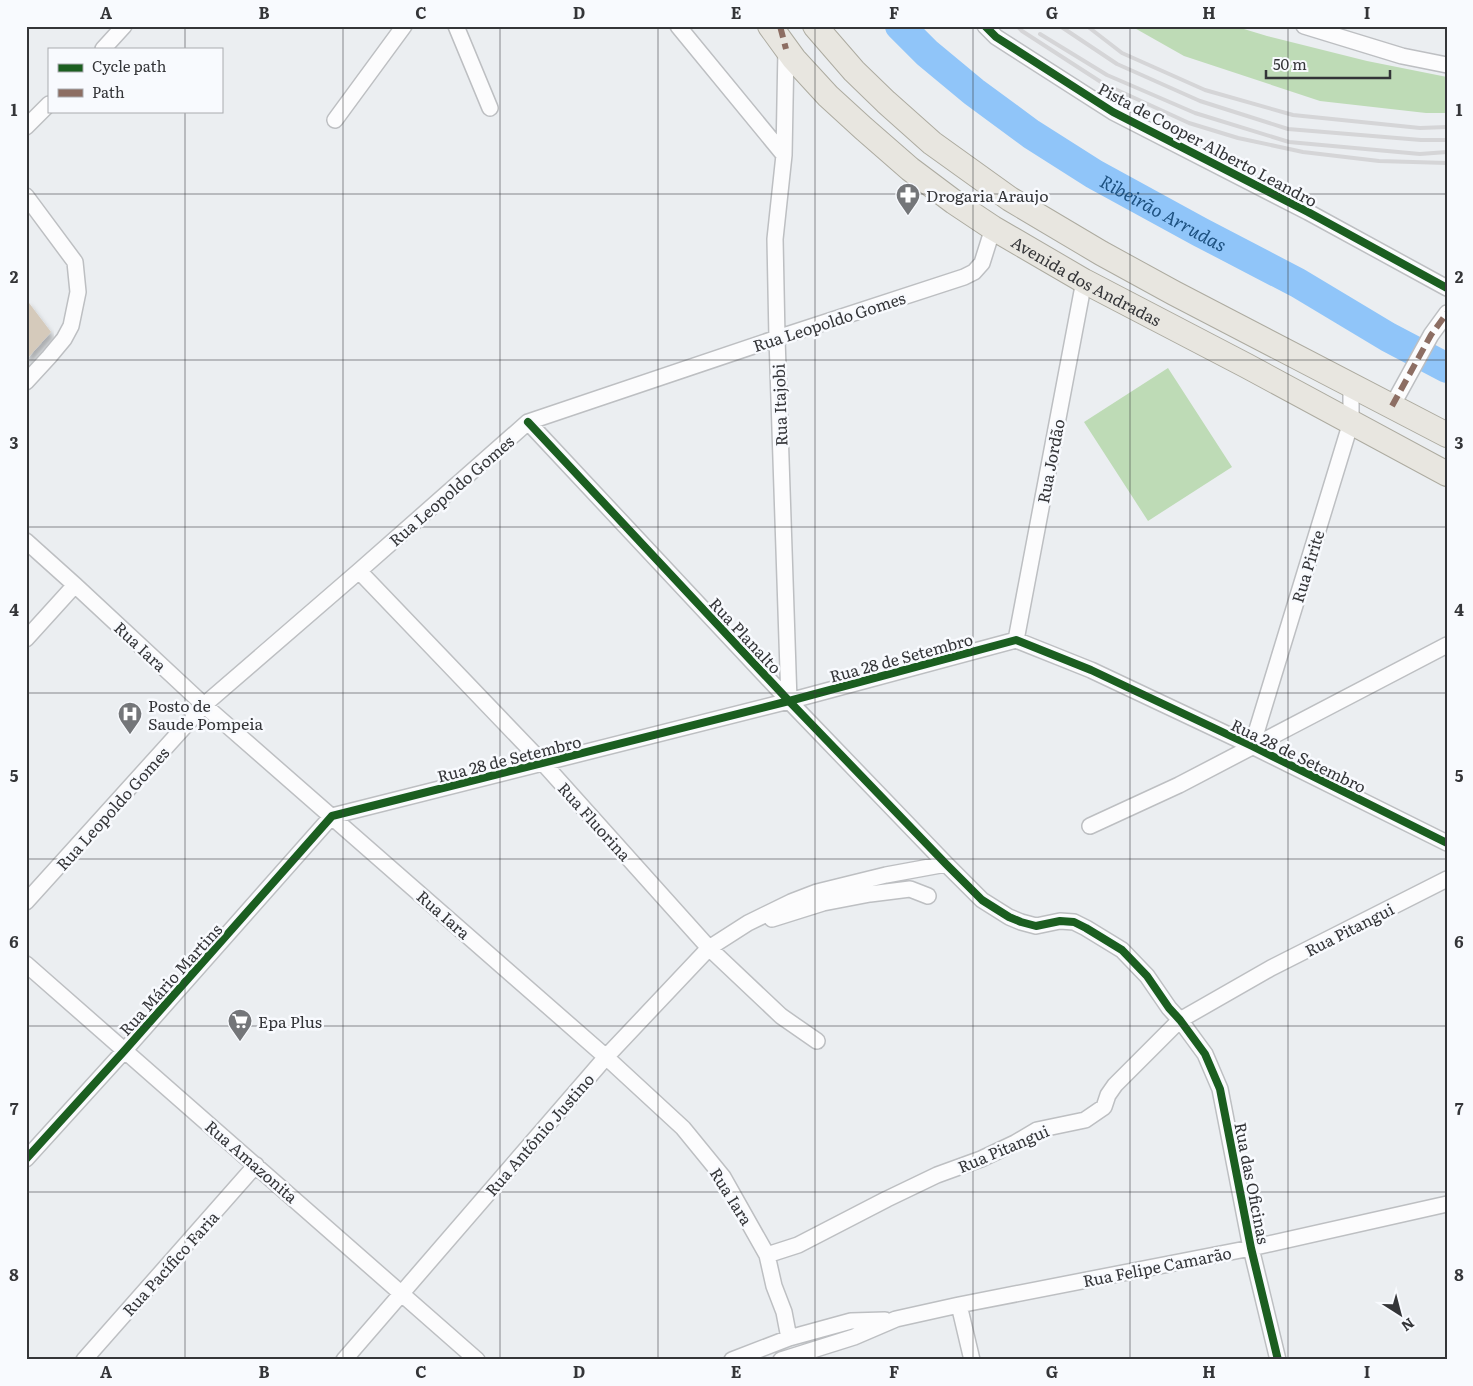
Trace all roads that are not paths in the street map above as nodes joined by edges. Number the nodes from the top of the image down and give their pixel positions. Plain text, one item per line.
1 (124, 26) edge
2 (404, 26) edge
3 (456, 26) edge
4 (678, 26) edge
5 (770, 26) edge
6 (815, 26) edge
7 (985, 26) edge
8 (1304, 26) edge
9 (103, 48) edge
10 (786, 49) junction
11 (1447, 65) edge
12 (48, 105) edge
13 (490, 108) dead end
14 (335, 120) dead end
15 (26, 127) edge
16 (784, 155) junction
17 (26, 196) edge
18 (993, 228) junction
19 (1101, 253) junction
20 (1084, 281) junction
21 (1447, 288) edge
22 (1447, 313) edge
23 (777, 338) junction
24 (26, 382) edge
25 (1351, 385) junction
26 (1394, 402) junction
27 (528, 422) junction
28 (1351, 422) junction
29 (1447, 435) edge
30 (1447, 474) edge
31 (26, 541) edge
32 (359, 571) junction
33 (75, 584) junction
34 (26, 639) edge
35 (1016, 640) junction
36 (1447, 645) edge
37 (789, 701) junction
38 (204, 705) junction
39 (1252, 746) junction
40 (543, 763) junction
41 (332, 816) junction
42 (1090, 826) dead end
43 (1447, 843) edge
44 (946, 864) junction
45 (1447, 879) edge
46 (928, 896) dead end
47 (26, 902) edge
48 (748, 923) junction
49 (709, 948) junction
50 (26, 964) edge
51 (1180, 1020) junction
52 (818, 1041) dead end
53 (125, 1050) junction
54 (606, 1057) junction
55 (26, 1159) edge
56 (256, 1165) junction
57 (1447, 1204) edge
58 (1251, 1248) junction
59 (767, 1255) junction
60 (402, 1293) junction
61 (959, 1305) junction
62 (896, 1320) junction
63 (789, 1338) junction
64 (84, 1360) edge
65 (344, 1360) edge
66 (477, 1360) edge
67 (732, 1360) edge
68 (781, 1360) edge
69 (972, 1360) edge
70 (1278, 1360) edge

1 - 9 street
2 - 14 street
3 - 13 street
4 - 16 street
5 - 10 main road, Avenida dos Andradas
6 - 19 main road, Avenida dos Andradas
7 - 21 street, Pista de Cooper Alberto Leandro
8 - 11 street
10 - 16 street, Rua Itajobi
10 - 18 main road, Avenida dos Andradas
12 - 15 street
16 - 23 street, Rua Itajobi
17 - 24 street
18 - 20 main road, Avenida dos Andradas
18 - 23 street, Rua Leopoldo Gomes
19 - 20 main road
19 - 25 main road, Avenida dos Andradas
20 - 28 main road, Avenida dos Andradas
20 - 35 street, Rua Jordão
22 - 26 street
23 - 27 street, Rua Leopoldo Gomes
23 - 37 street, Rua Itajobi
25 - 26 main road, Avenida dos Andradas
25 - 28 street, Rua Pirite
26 - 29 main road, Avenida dos Andradas
27 - 32 street, Rua Leopoldo Gomes
27 - 37 street, Rua Planalto
28 - 30 main road, Avenida dos Andradas
28 - 39 street, Rua Pirite
31 - 33 street, Rua Iara
32 - 38 street, Rua Leopoldo Gomes
32 - 40 street, Rua Fluorina
33 - 34 street
33 - 38 street, Rua Iara
35 - 37 street, Rua 28 de Setembro
35 - 39 street, Rua 28 de Setembro
36 - 39 street
37 - 40 street, Rua 28 de Setembro
37 - 44 street, Rua Planalto
38 - 41 street, Rua Iara
38 - 47 street, Rua Leopoldo Gomes
39 - 42 street
39 - 43 street, Rua 28 de Setembro
40 - 41 street, Rua 28 de Setembro
40 - 49 street, Rua Fluorina
41 - 53 street, Rua Mário Martins
41 - 54 street, Rua Iara
44 - 48 street, Rua Antônio Justino
44 - 51 street
45 - 51 street, Rua Pitangui
46 - 48 street, Rua Antônio Justino
48 - 49 street, Rua Antônio Justino
49 - 52 street, Rua Fluorina
49 - 54 street, Rua Antônio Justino
50 - 53 street, Rua Amazonita
51 - 58 street, Rua das Oficinas
51 - 59 street, Rua Pitangui
53 - 55 street, Rua Mário Martins
53 - 56 street, Rua Amazonita
54 - 59 street, Rua Iara
54 - 60 street, Rua Antônio Justino
56 - 60 street, Rua Amazonita
56 - 64 street, Rua Pacífico Faria
57 - 58 street, Rua Felipe Camarão
58 - 61 street, Rua Felipe Camarão
58 - 70 street, Rua das Oficinas
59 - 63 street, Rua Iara
60 - 65 street, Rua Antônio Justino
60 - 66 street, Rua Amazonita
61 - 62 street, Rua Felipe Camarão
61 - 69 street
62 - 63 street, Rua Felipe Camarão
62 - 68 street, Rua Felipe Camarão
63 - 67 street, Rua Felipe Camarão

